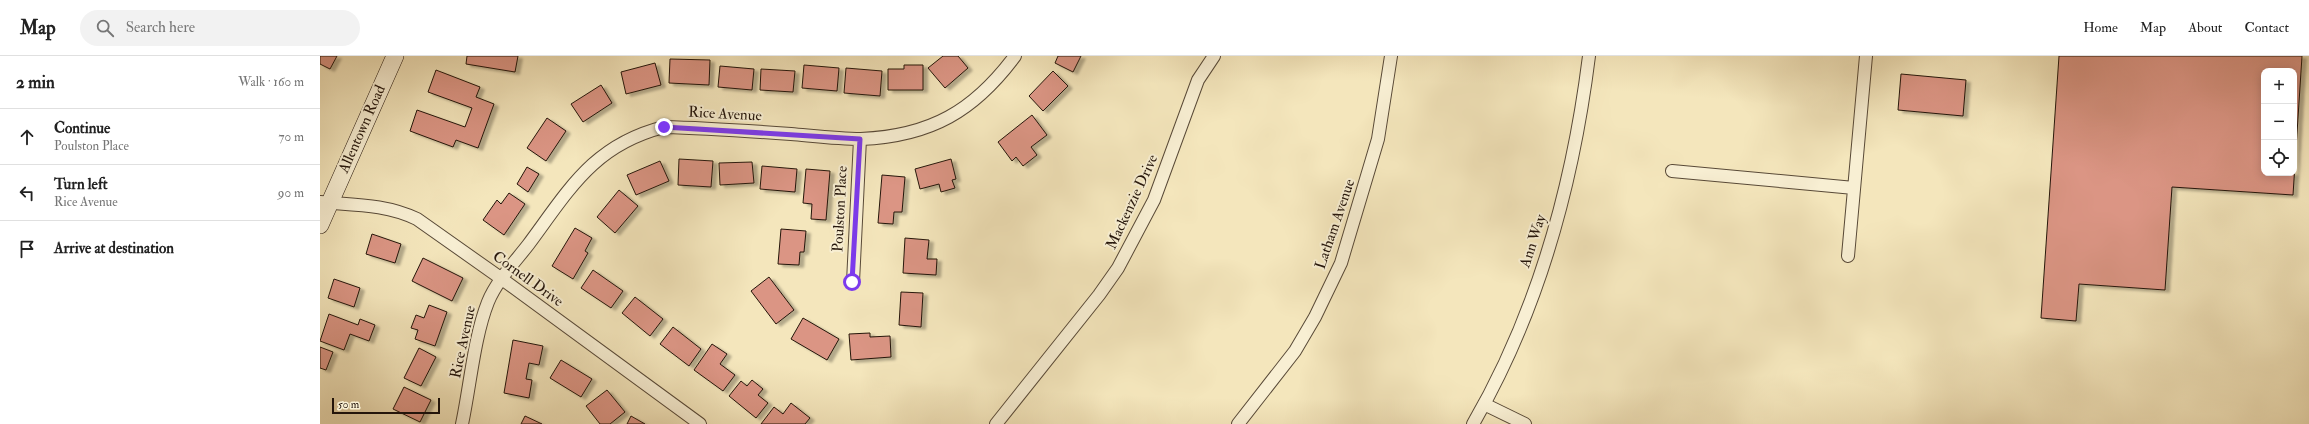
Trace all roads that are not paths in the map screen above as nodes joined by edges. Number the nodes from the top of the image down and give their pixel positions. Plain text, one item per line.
1 (395, 56) edge
2 (1015, 56) edge
3 (1214, 56) edge
4 (1391, 56) edge
5 (1589, 56) edge
6 (1866, 56) edge
7 (860, 139) junction
8 (1672, 171) dead end
9 (1854, 188) junction
10 (325, 202) edge
11 (320, 225) edge
12 (1848, 256) dead end
13 (502, 279) junction
14 (852, 282) dead end
15 (1484, 404) junction
16 (462, 424) edge
17 (700, 424) edge
18 (996, 424) edge
19 (1238, 424) edge
20 (1473, 424) edge
21 (1524, 424) edge

1 - 10 main road, Allentown Road
2 - 7 street, Rice Avenue
3 - 18 street, Mackenzie Drive
4 - 19 street, Latham Avenue
5 - 15 street, Ann Way
6 - 9 street
7 - 13 street, Rice Avenue
7 - 14 street, Poulston Place
8 - 9 street
9 - 12 street
10 - 11 main road, Allentown Road
10 - 13 street, Cornell Drive
13 - 16 street, Rice Avenue
13 - 17 street, Cornell Drive
15 - 20 street, Ann Way
15 - 21 street

